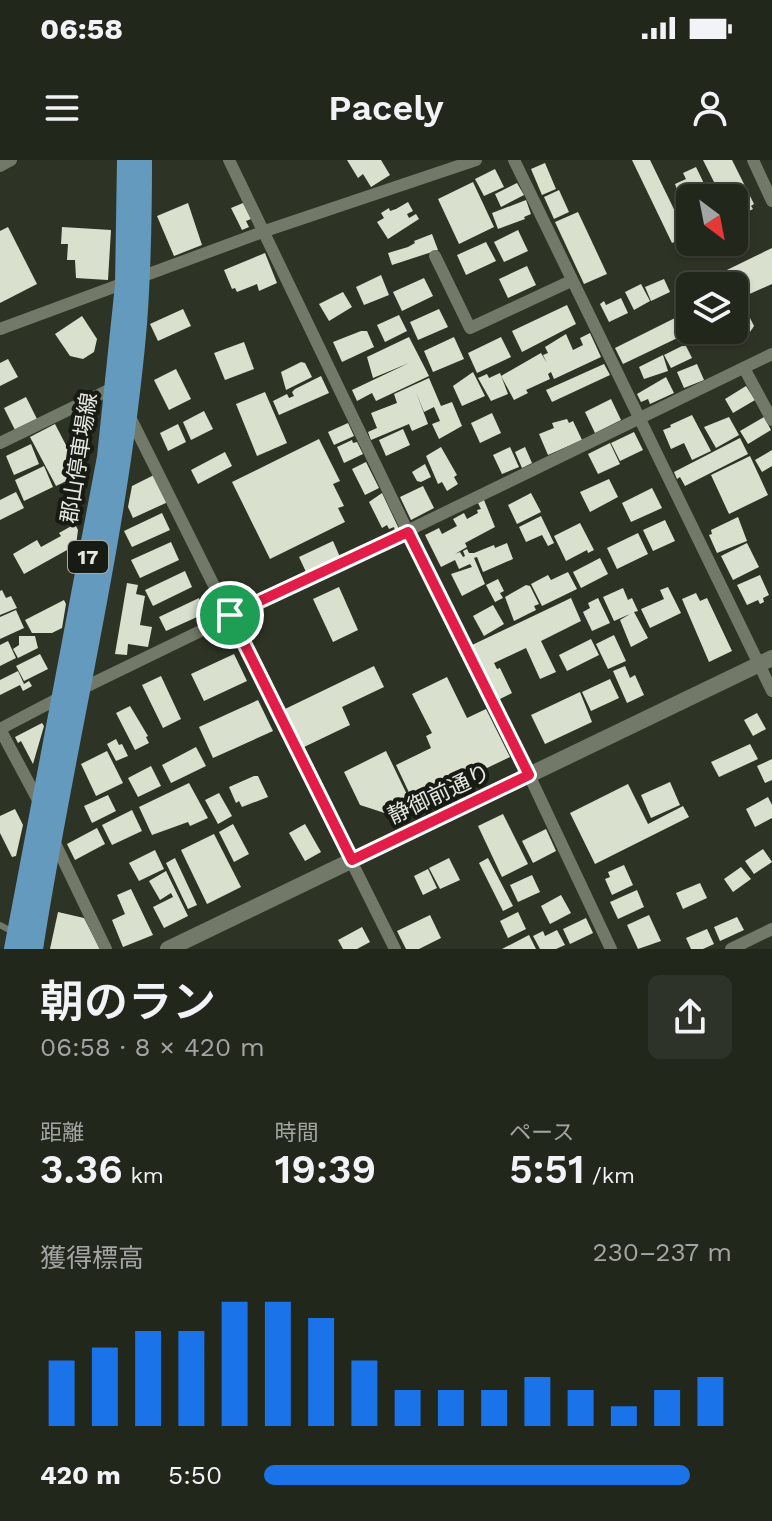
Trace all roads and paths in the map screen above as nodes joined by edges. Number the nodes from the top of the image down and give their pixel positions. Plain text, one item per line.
1 (11, 160) edge
2 (127, 160) edge
3 (142, 160) edge
4 (229, 160) edge
5 (476, 160) edge
6 (514, 160) edge
7 (753, 160) edge
8 (0, 166) edge
9 (772, 201) edge
10 (265, 231) junction
11 (435, 256) dead end
12 (571, 281) junction
13 (132, 282) junction
14 (0, 329) edge
15 (772, 354) edge
16 (744, 368) junction
17 (115, 387) junction
18 (126, 410) junction
19 (639, 420) junction
20 (772, 420) edge
21 (0, 443) edge
22 (408, 532) junction
23 (230, 615) junction
24 (766, 661) edge
25 (772, 691) edge
26 (70, 694) junction
27 (0, 729) edge
28 (529, 775) junction
29 (41, 806) junction
30 (51, 835) junction
31 (352, 860) junction
32 (772, 929) edge
33 (10, 936) edge
34 (33, 949) edge
35 (106, 949) edge
36 (168, 949) edge
37 (395, 949) edge
38 (611, 949) edge
39 (731, 949) edge

1 - 8 street
2 - 13 main road, 郡山停車場線 / 17
3 - 13 main road, 郡山停車場線 / 17
4 - 10 street
5 - 10 street
6 - 12 street
7 - 9 street
10 - 13 street
10 - 22 street
11 - 12 street
12 - 19 street
13 - 14 street
13 - 17 main road, 郡山停車場線 / 17
13 - 18 main road, 郡山停車場線 / 17
15 - 16 street
16 - 19 street
16 - 20 street
17 - 21 street
17 - 26 main road, 郡山停車場線 / 17
18 - 23 street
18 - 26 main road, 郡山停車場線 / 17
19 - 22 street
19 - 24 street
22 - 23 street
22 - 28 street
23 - 26 street
23 - 31 street
24 - 25 street
24 - 28 street, 静御前通り
26 - 27 street
26 - 29 main road, 郡山停車場線 / 17
26 - 30 main road, 郡山停車場線 / 17
27 - 29 street
28 - 31 street, 静御前通り
28 - 38 street
29 - 33 main road, 郡山停車場線 / 17
30 - 34 main road, 郡山停車場線 / 17
30 - 35 street
31 - 36 street, 静御前通り
31 - 37 street
32 - 39 street

